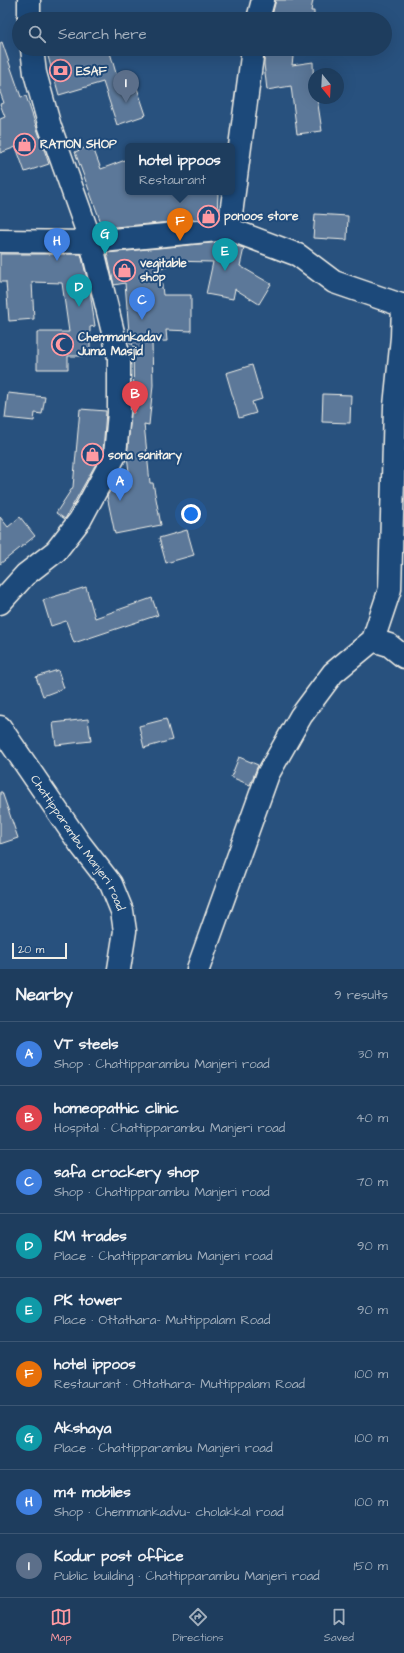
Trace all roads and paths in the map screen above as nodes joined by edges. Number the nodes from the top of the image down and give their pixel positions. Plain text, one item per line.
1 (29, 0) edge
2 (263, 0) edge
3 (29, 12) edge
4 (260, 12) edge
5 (33, 56) edge
6 (253, 56) edge
7 (235, 186) edge
8 (234, 195) edge
9 (229, 229) junction
10 (0, 241) edge
11 (91, 242) junction
12 (403, 306) edge
13 (0, 603) edge
14 (372, 640) junction
15 (404, 657) edge
16 (0, 727) edge
17 (119, 969) edge
18 (198, 969) edge

1 - 3 street
2 - 4 street
5 - 11 street
6 - 7 street
8 - 9 street
9 - 11 street
9 - 12 street
10 - 11 street
11 - 13 street
12 - 14 street
14 - 15 street
14 - 18 street
16 - 17 street, Chattipparambu Manjeri road

